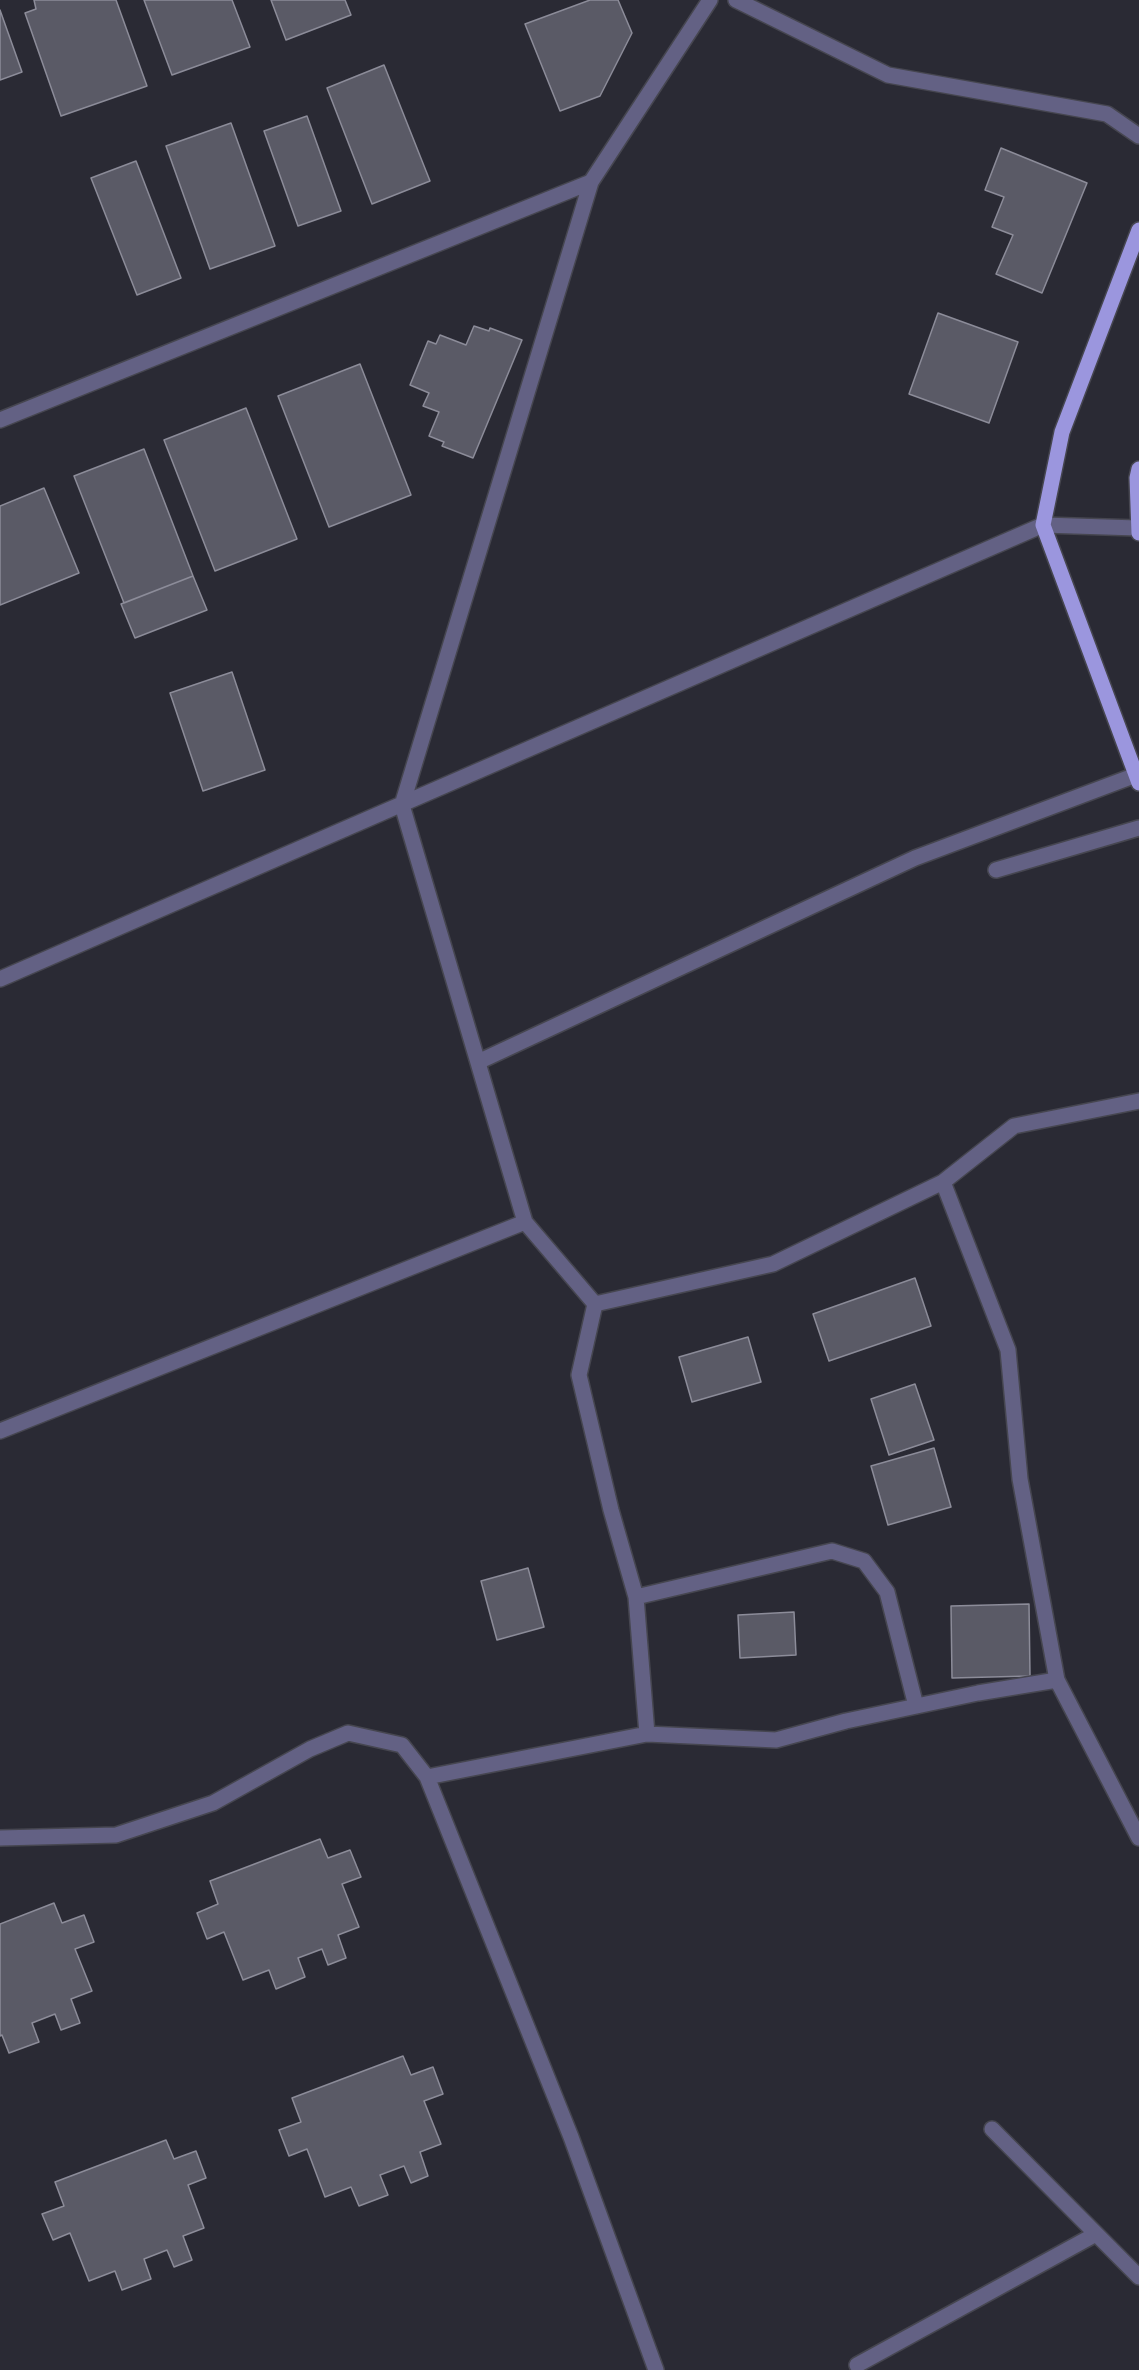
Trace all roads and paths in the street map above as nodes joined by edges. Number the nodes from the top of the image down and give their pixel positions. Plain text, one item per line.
1 (710, 0) edge
2 (736, 0) edge
3 (1139, 136) edge
4 (591, 182) junction
5 (1139, 230) edge
6 (0, 420) edge
7 (1139, 469) edge
8 (1043, 525) junction
9 (1138, 531) edge
10 (1137, 779) edge
11 (402, 805) junction
12 (1139, 828) edge
13 (996, 870) dead end
14 (0, 979) edge
15 (478, 1062) junction
16 (1139, 1101) edge
17 (943, 1182) junction
18 (525, 1222) junction
19 (595, 1304) junction
20 (0, 1431) edge
21 (636, 1597) junction
22 (1057, 1680) junction
23 (916, 1706) junction
24 (647, 1734) junction
25 (427, 1777) junction
26 (0, 1838) edge
27 (1139, 1838) edge
28 (992, 2129) dead end
29 (1096, 2234) junction
30 (1139, 2277) edge
31 (857, 2365) dead end
32 (656, 2370) edge

1 - 4 street
2 - 3 street
4 - 6 street
4 - 11 street
5 - 8 main road
7 - 9 main road
8 - 9 street
8 - 10 main road
8 - 11 street
10 - 15 street
11 - 14 street
11 - 15 street
12 - 13 street
15 - 18 street
16 - 17 street
17 - 19 street
17 - 22 street
18 - 19 street
18 - 20 street
19 - 21 street
21 - 23 street
21 - 24 street
22 - 23 street
22 - 27 street
23 - 24 street
24 - 25 street
25 - 26 street
25 - 32 street
28 - 29 street
29 - 30 street
29 - 31 street

